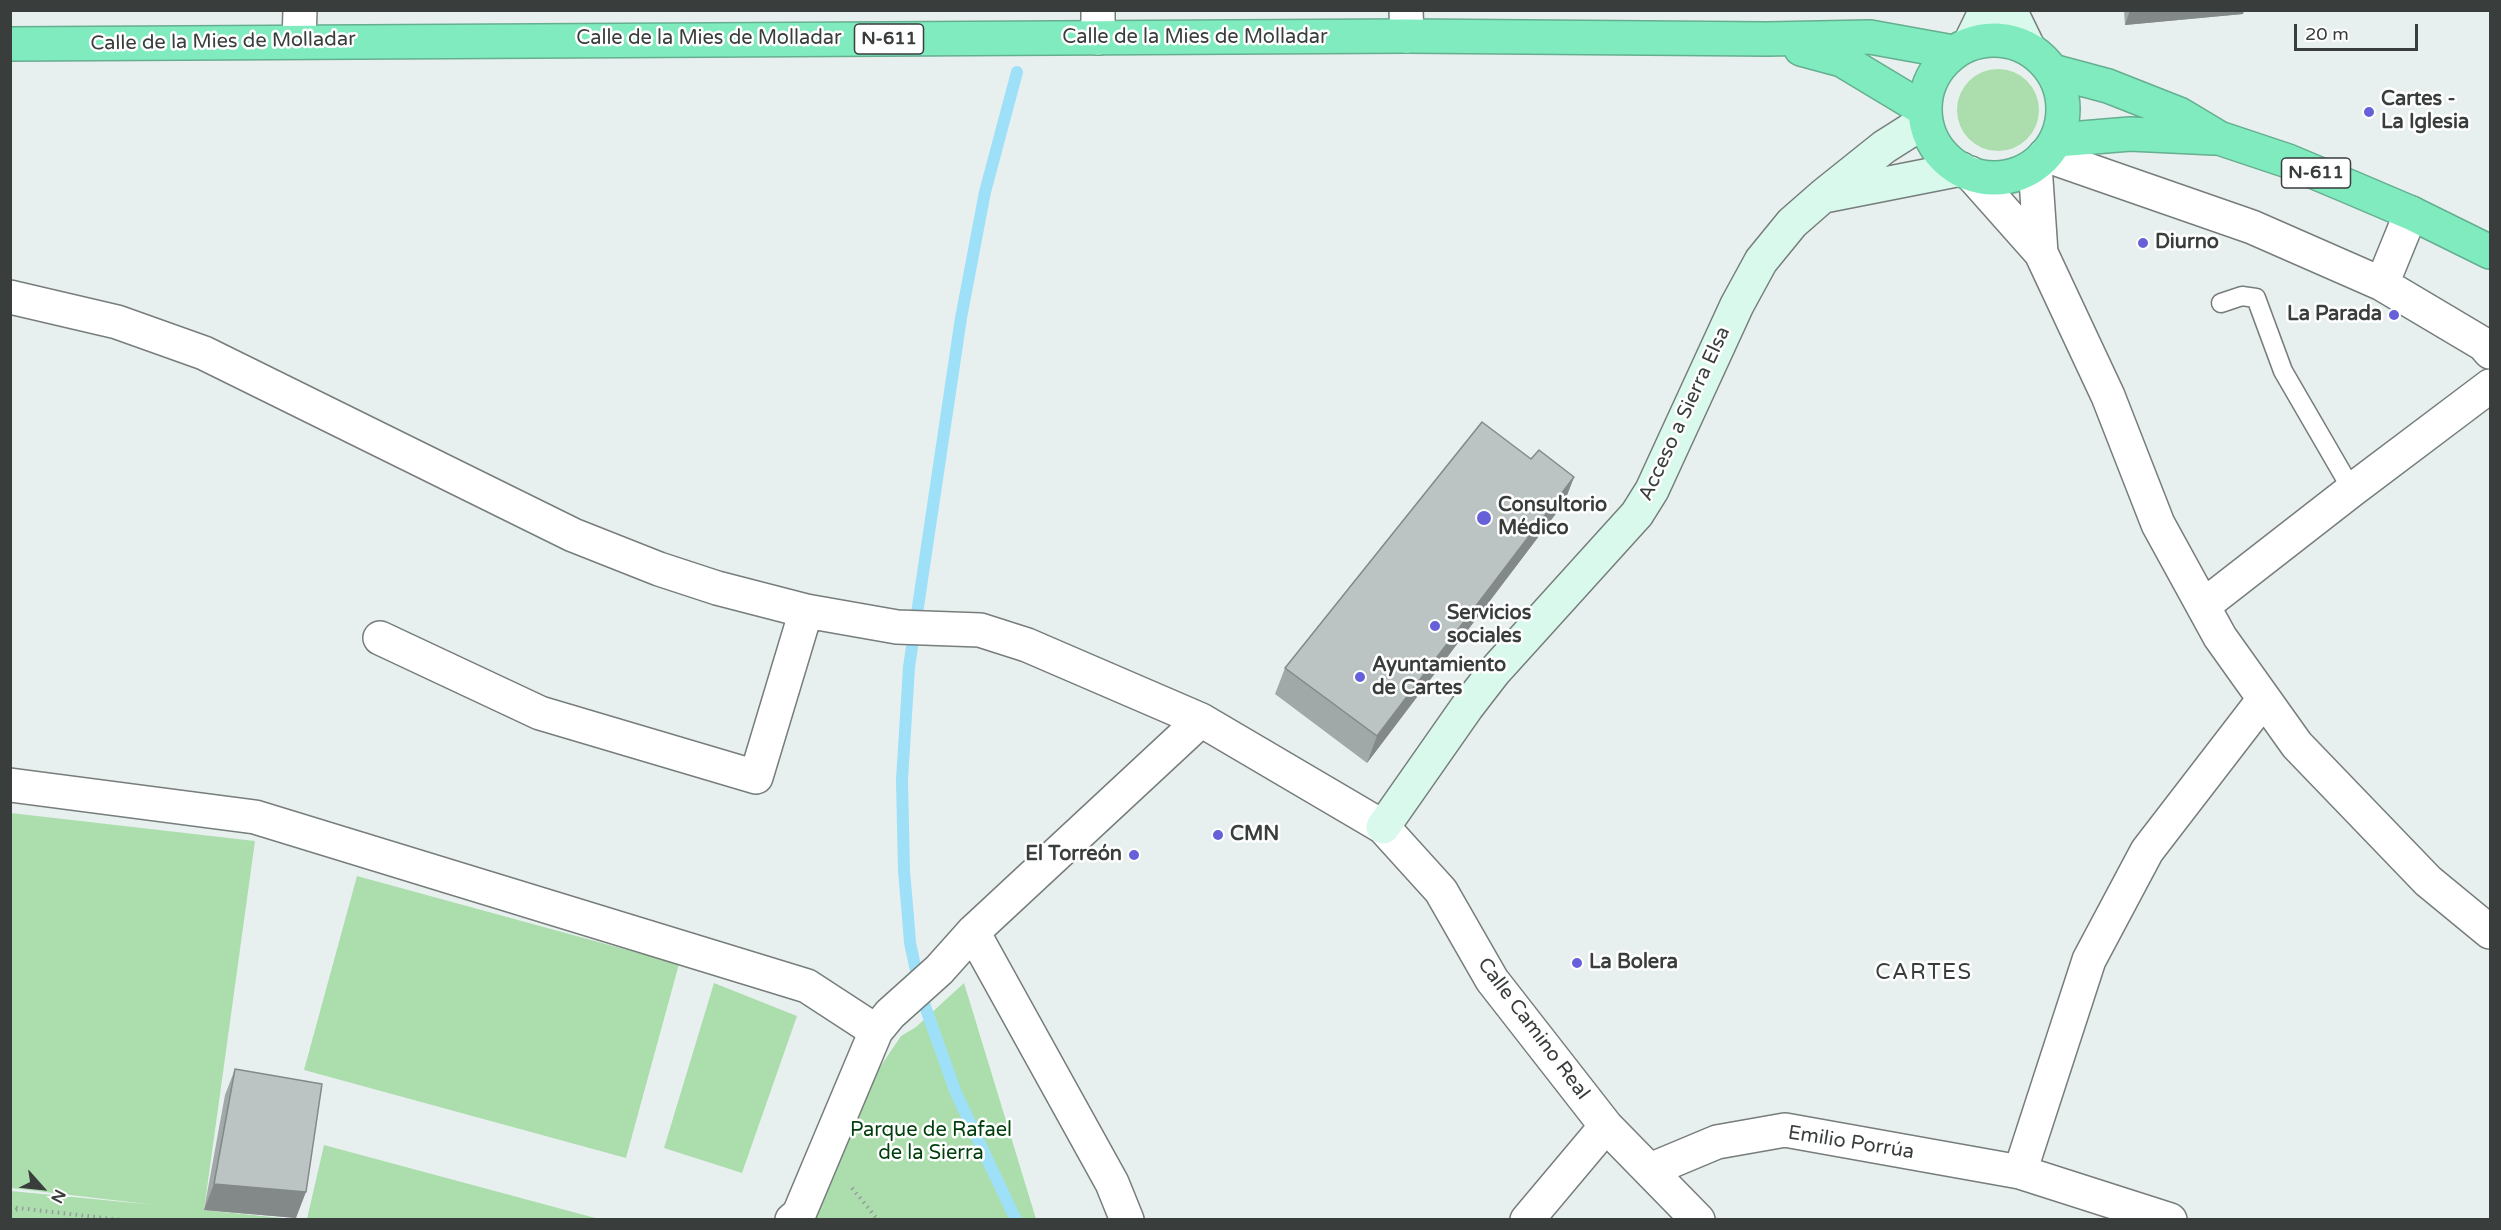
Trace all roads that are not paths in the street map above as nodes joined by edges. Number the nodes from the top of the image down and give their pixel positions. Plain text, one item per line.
1 (1986, 10) edge
2 (2010, 10) edge
3 (1407, 23) edge
4 (1098, 24) edge
5 (299, 26) edge
6 (1767, 39) junction
7 (10, 44) edge
8 (1961, 48) junction
9 (2041, 60) junction
10 (1925, 116) junction
11 (2219, 138) junction
12 (2045, 154) junction
13 (1965, 171) junction
14 (1824, 195) junction
15 (2411, 213) junction
16 (2490, 252) edge
17 (2041, 253) junction
18 (2382, 284) junction
19 (10, 297) edge
20 (2222, 303) dead end
21 (2490, 352) edge
22 (2490, 386) edge
23 (2352, 490) junction
24 (2203, 606) junction
25 (806, 611) junction
26 (380, 638) dead end
27 (2264, 699) junction
28 (1202, 720) junction
29 (10, 785) edge
30 (1383, 827) junction
31 (973, 932) junction
32 (2490, 932) edge
33 (883, 1022) junction
34 (1606, 1126) junction
35 (1650, 1170) junction
36 (2020, 1172) junction
37 (792, 1220) edge
38 (1127, 1220) edge
39 (1527, 1220) edge
40 (1698, 1220) edge
41 (2170, 1220) edge

1 - 8 street
2 - 9 street
3 - 4 highway, Calle de la Mies de Molladar / N-611
3 - 6 highway, Calle de la Mies de Molladar / N-611
4 - 5 highway, Calle de la Mies de Molladar / N-611
5 - 7 highway, Calle de la Mies de Molladar / N-611
6 - 8 highway, Calle de la Mies de Molladar / N-611
6 - 10 highway, Calle de la Mies de Molladar / N-611
8 - 9 highway, N-611
8 - 10 highway
9 - 11 highway, N-611
9 - 12 highway
10 - 13 highway
10 - 14 street, Acceso a Sierra Elsa
11 - 12 highway, N-611
11 - 15 highway, N-611
12 - 13 highway, N-611
12 - 17 street
12 - 18 street
13 - 14 street
13 - 17 street
14 - 30 street, Acceso a Sierra Elsa
15 - 16 highway, N-611
15 - 18 street
17 - 24 street
18 - 21 street
19 - 25 street, Calle Camino Real
20 - 23 lane
22 - 23 street
23 - 24 street
24 - 27 street
25 - 26 street
25 - 28 street, Calle Camino Real
27 - 32 street
27 - 36 street
28 - 30 street, Calle Camino Real
28 - 31 street
29 - 33 street
30 - 34 street, Calle Camino Real
31 - 33 street
31 - 38 street
33 - 37 street
34 - 35 street, Calle Camino Real
34 - 39 street
35 - 36 street, Emilio Porrúa
35 - 40 street, Calle Camino Real
36 - 41 street, Emilio Porrúa

